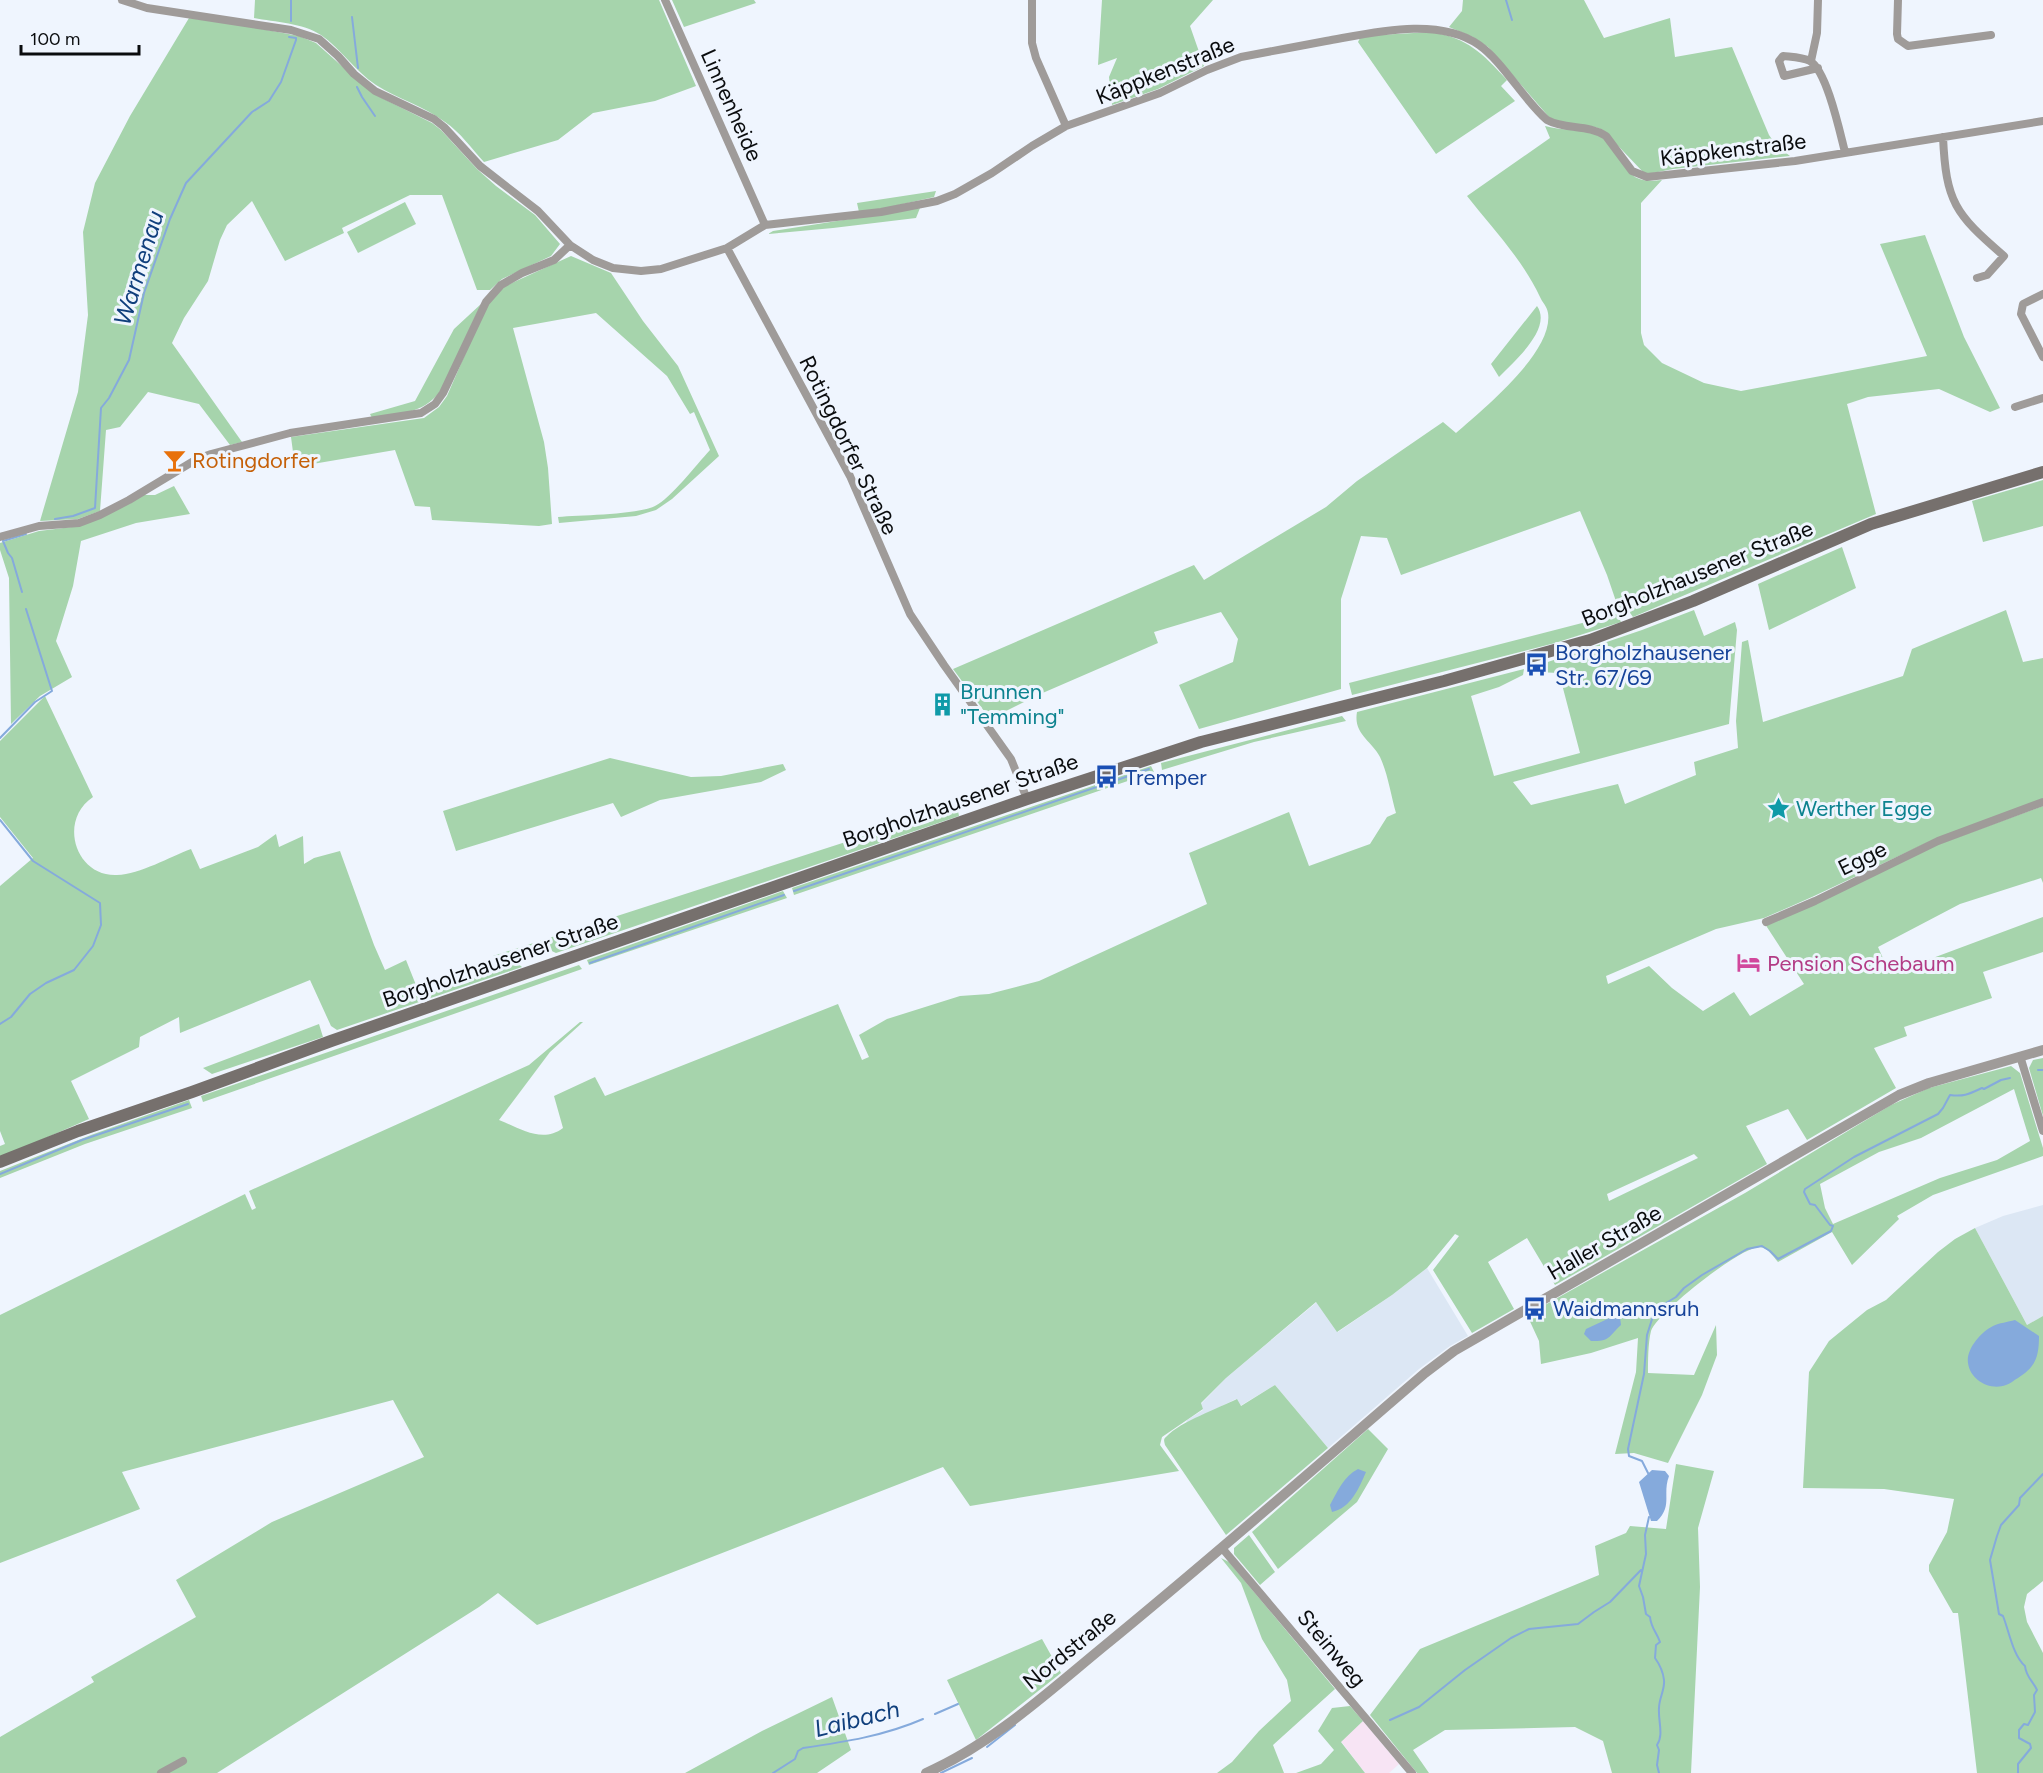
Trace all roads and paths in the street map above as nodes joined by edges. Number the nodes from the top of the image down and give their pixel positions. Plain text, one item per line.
1 (122, 0) edge
2 (665, 0) edge
3 (1032, 0) edge
4 (1818, 0) edge
5 (1898, 0) edge
6 (1991, 35) dead end
7 (2043, 120) edge
8 (1066, 126) junction
9 (1943, 137) junction
10 (1845, 152) junction
11 (765, 225) junction
12 (570, 244) junction
13 (727, 248) junction
14 (1977, 278) dead end
15 (2043, 294) edge
16 (2043, 357) edge
17 (2043, 398) edge
18 (2015, 407) dead end
19 (2043, 472) edge
20 (0, 537) edge
21 (1028, 799) junction
22 (2043, 802) edge
23 (1766, 922) dead end
24 (2043, 1050) edge
25 (2020, 1056) junction
26 (2043, 1131) edge
27 (0, 1162) edge
28 (1226, 1545) junction
29 (183, 1761) dead end
30 (161, 1773) edge
31 (926, 1773) edge
32 (1412, 1773) edge

1 - 12 street
2 - 11 street, Linnenheide
3 - 8 street
4 - 10 street
5 - 6 street
7 - 9 street, Käppkenstraße
8 - 10 street, Käppkenstraße
8 - 11 street, Käppkenstraße
9 - 10 street, Käppkenstraße
9 - 14 street
11 - 13 street, Käppkenstraße
12 - 13 street
12 - 20 street
13 - 21 street, Rotingdorfer Straße
15 - 16 street
17 - 18 street
19 - 21 main road, Borgholzhausener Straße
21 - 27 main road, Borgholzhausener Straße
22 - 23 street, Egge
24 - 25 street, Haller Straße
25 - 26 street
25 - 28 street, Haller Straße
28 - 31 street, Nordstraße
28 - 32 street, Steinweg
29 - 30 street

